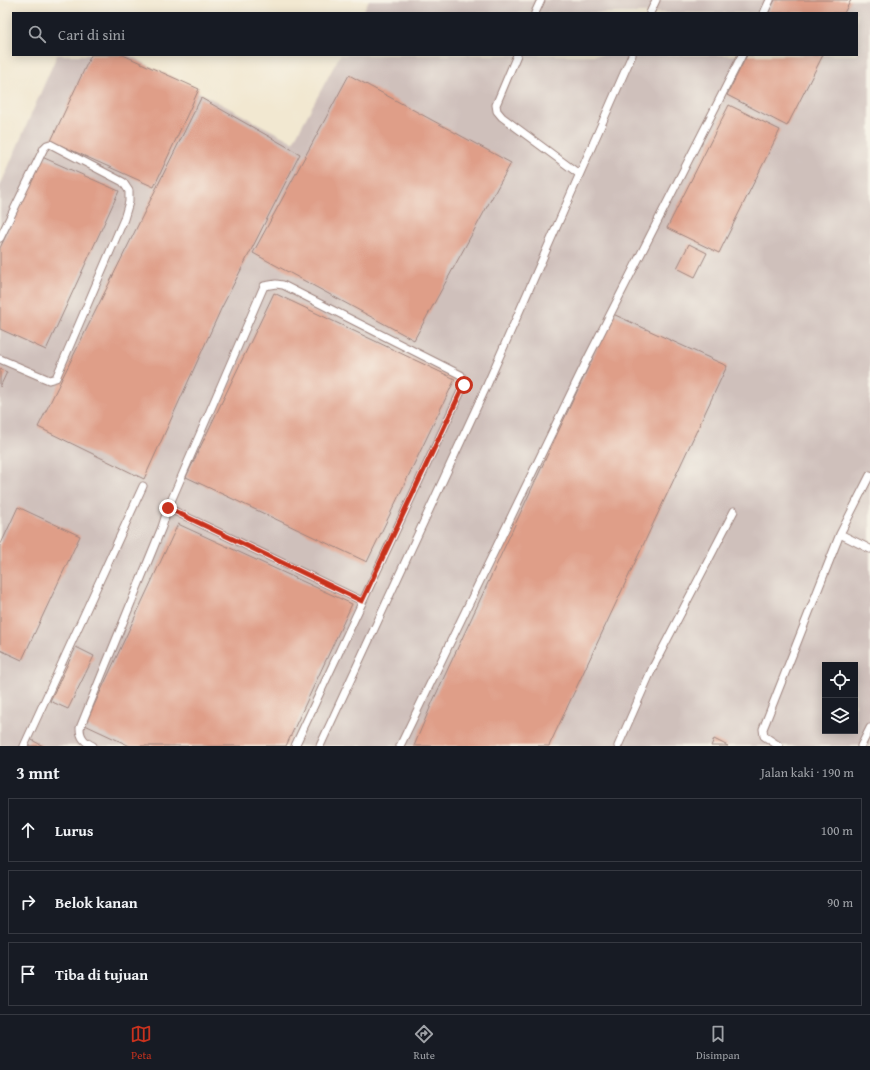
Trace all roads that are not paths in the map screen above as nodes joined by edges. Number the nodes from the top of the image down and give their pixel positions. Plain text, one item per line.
1 (541, 0) edge
2 (656, 0) edge
3 (770, 0) edge
4 (535, 12) edge
5 (650, 12) edge
6 (764, 12) edge
7 (517, 56) edge
8 (632, 56) edge
9 (741, 56) edge
10 (580, 174) junction
11 (0, 238) edge
12 (0, 359) edge
13 (870, 475) edge
14 (143, 486) dead end
15 (168, 508) junction
16 (734, 511) dead end
17 (840, 534) junction
18 (870, 549) edge
19 (362, 601) junction
20 (870, 728) edge
21 (24, 746) edge
22 (93, 746) edge
23 (295, 746) edge
24 (320, 746) edge
25 (400, 746) edge
26 (618, 746) edge
27 (779, 746) edge
28 (861, 746) edge

1 - 4 lane
2 - 5 lane
3 - 6 lane
7 - 10 lane
8 - 10 lane
9 - 25 lane
10 - 24 lane
11 - 12 lane
13 - 17 lane
14 - 21 lane
15 - 19 lane
15 - 19 lane
15 - 22 lane
16 - 26 lane
17 - 18 lane
17 - 27 lane
19 - 23 lane
20 - 28 lane

